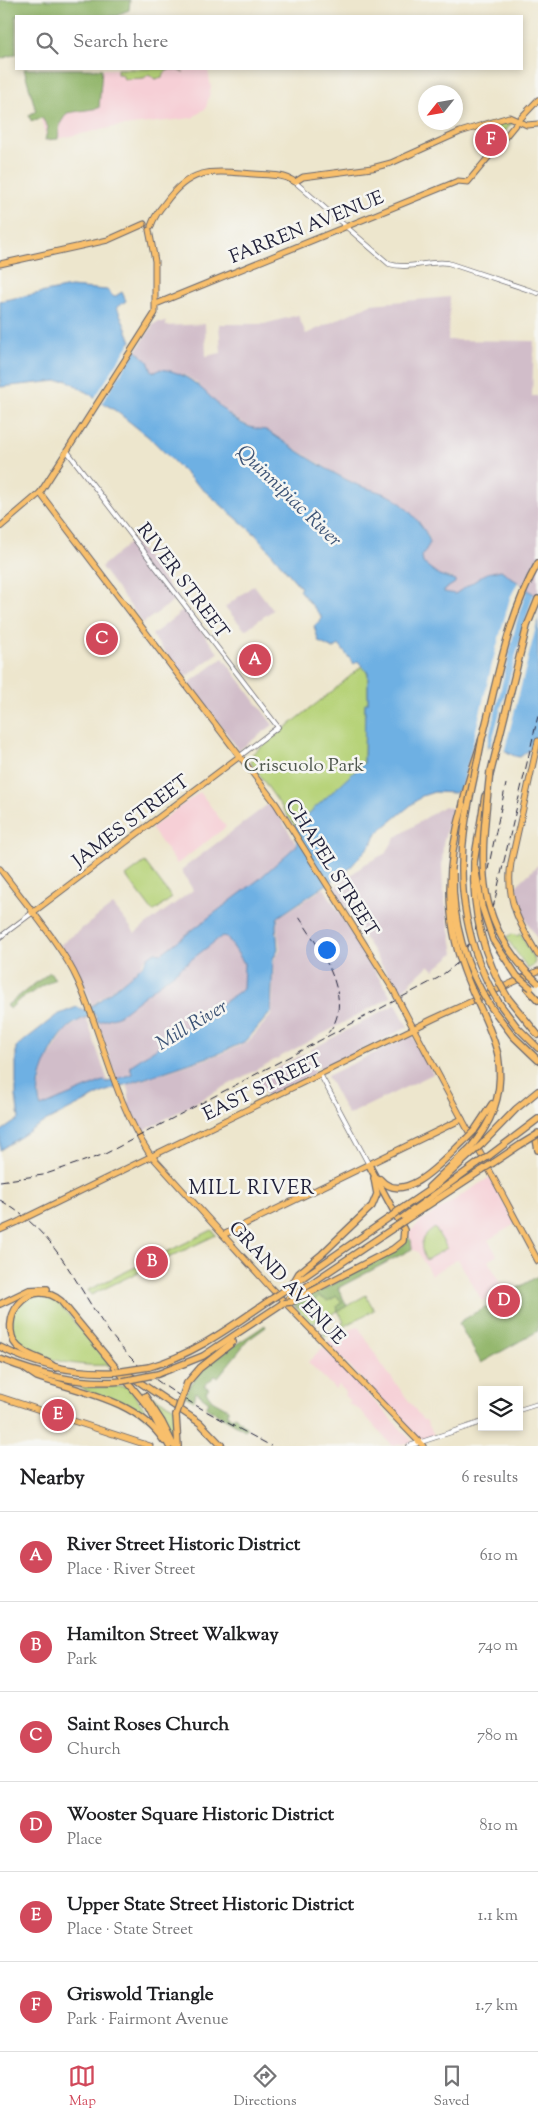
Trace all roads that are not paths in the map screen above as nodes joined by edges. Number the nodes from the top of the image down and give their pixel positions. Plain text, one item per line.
1 (538, 100) edge
2 (519, 120) junction
3 (538, 124) edge
4 (295, 182) junction
5 (147, 227) junction
6 (346, 227) junction
7 (0, 264) edge
8 (538, 293) edge
9 (156, 304) junction
10 (67, 451) junction
11 (40, 493) junction
12 (0, 527) edge
13 (538, 563) edge
14 (538, 599) edge
15 (278, 726) joint
16 (482, 738) junction
17 (538, 741) edge
18 (240, 756) junction
19 (490, 771) junction
20 (462, 806) junction
21 (474, 862) junction
22 (0, 869) edge
23 (32, 913) junction
24 (0, 937) edge
25 (538, 955) edge
26 (538, 971) edge
27 (538, 983) edge
28 (530, 988) junction
29 (538, 996) edge
30 (538, 1000) edge
31 (414, 1029) junction
32 (538, 1035) edge
33 (538, 1048) edge
34 (538, 1060) edge
35 (320, 1074) junction
36 (499, 1078) junction
37 (538, 1091) edge
38 (534, 1097) edge
39 (462, 1119) junction
40 (538, 1119) edge
41 (538, 1133) edge
42 (538, 1138) edge
43 (480, 1141) junction
44 (521, 1146) junction
45 (538, 1150) edge
46 (152, 1156) junction
47 (369, 1165) junction
48 (375, 1174) junction
49 (400, 1221) junction
50 (0, 1230) edge
51 (223, 1235) junction
52 (538, 1261) edge
53 (292, 1286) junction
54 (286, 1302) junction
55 (0, 1304) edge
56 (238, 1334) junction
57 (0, 1347) edge
58 (0, 1359) edge
59 (56, 1368) junction
60 (25, 1369) junction
61 (126, 1373) junction
62 (0, 1397) edge
63 (538, 1404) edge
64 (523, 1409) edge
65 (478, 1423) edge
66 (434, 1438) junction
67 (421, 1444) edge
68 (150, 1446) edge
69 (168, 1446) edge
70 (174, 1446) edge
71 (178, 1446) edge
72 (222, 1446) edge
73 (409, 1446) edge
74 (430, 1446) edge

1 - 2 main road
2 - 3 main road
2 - 4 main road
2 - 6 main road, FARREN AVENUE
4 - 5 main road
4 - 6 street
5 - 7 main road
5 - 9 main road
6 - 8 street
6 - 9 main road, FARREN AVENUE
9 - 10 main road
10 - 11 main road
10 - 15 street, RIVER STREET
11 - 12 main road
11 - 18 main road, CHAPEL STREET
13 - 16 highway
14 - 19 highway
15 - 18 street, JAMES STREET
16 - 20 highway, bridge
16 - 33 highway, bridge
17 - 25 main road
18 - 23 main road, JAMES STREET
18 - 31 main road, CHAPEL STREET, bridge
19 - 21 highway, bridge
19 - 27 highway, bridge
20 - 34 highway, bridge
20 - 36 highway, bridge
21 - 28 highway, bridge
21 - 32 highway, bridge
22 - 23 main road, GRAND AVENUE
23 - 24 street, JAMES STREET
23 - 46 main road, GRAND AVENUE
26 - 31 main road, EAST STREET
28 - 29 highway
28 - 30 highway
31 - 35 main road, EAST STREET
31 - 39 main road, CHAPEL STREET
35 - 46 main road, EAST STREET
35 - 47 street
36 - 43 highway
36 - 48 highway, bridge
37 - 38 highway
38 - 43 highway
39 - 47 main road
39 - 52 main road, CHAPEL STREET
40 - 49 highway, bridge
41 - 44 highway, bridge
41 - 45 highway
42 - 44 highway, bridge
43 - 53 highway, bridge
44 - 49 highway, bridge
46 - 50 main road, EAST STREET, bridge
46 - 51 main road, GRAND AVENUE
47 - 48 highway
47 - 51 main road
47 - 53 highway
48 - 54 highway
49 - 54 highway
51 - 67 main road, GRAND AVENUE
53 - 59 highway, bridge
54 - 56 highway
55 - 61 highway
56 - 60 highway, bridge
56 - 71 highway, bridge
57 - 59 highway
58 - 60 highway
59 - 69 highway
60 - 69 highway
61 - 70 highway
61 - 72 highway
62 - 68 main road
63 - 64 street
65 - 66 street
66 - 67 street
66 - 74 street
67 - 73 street

